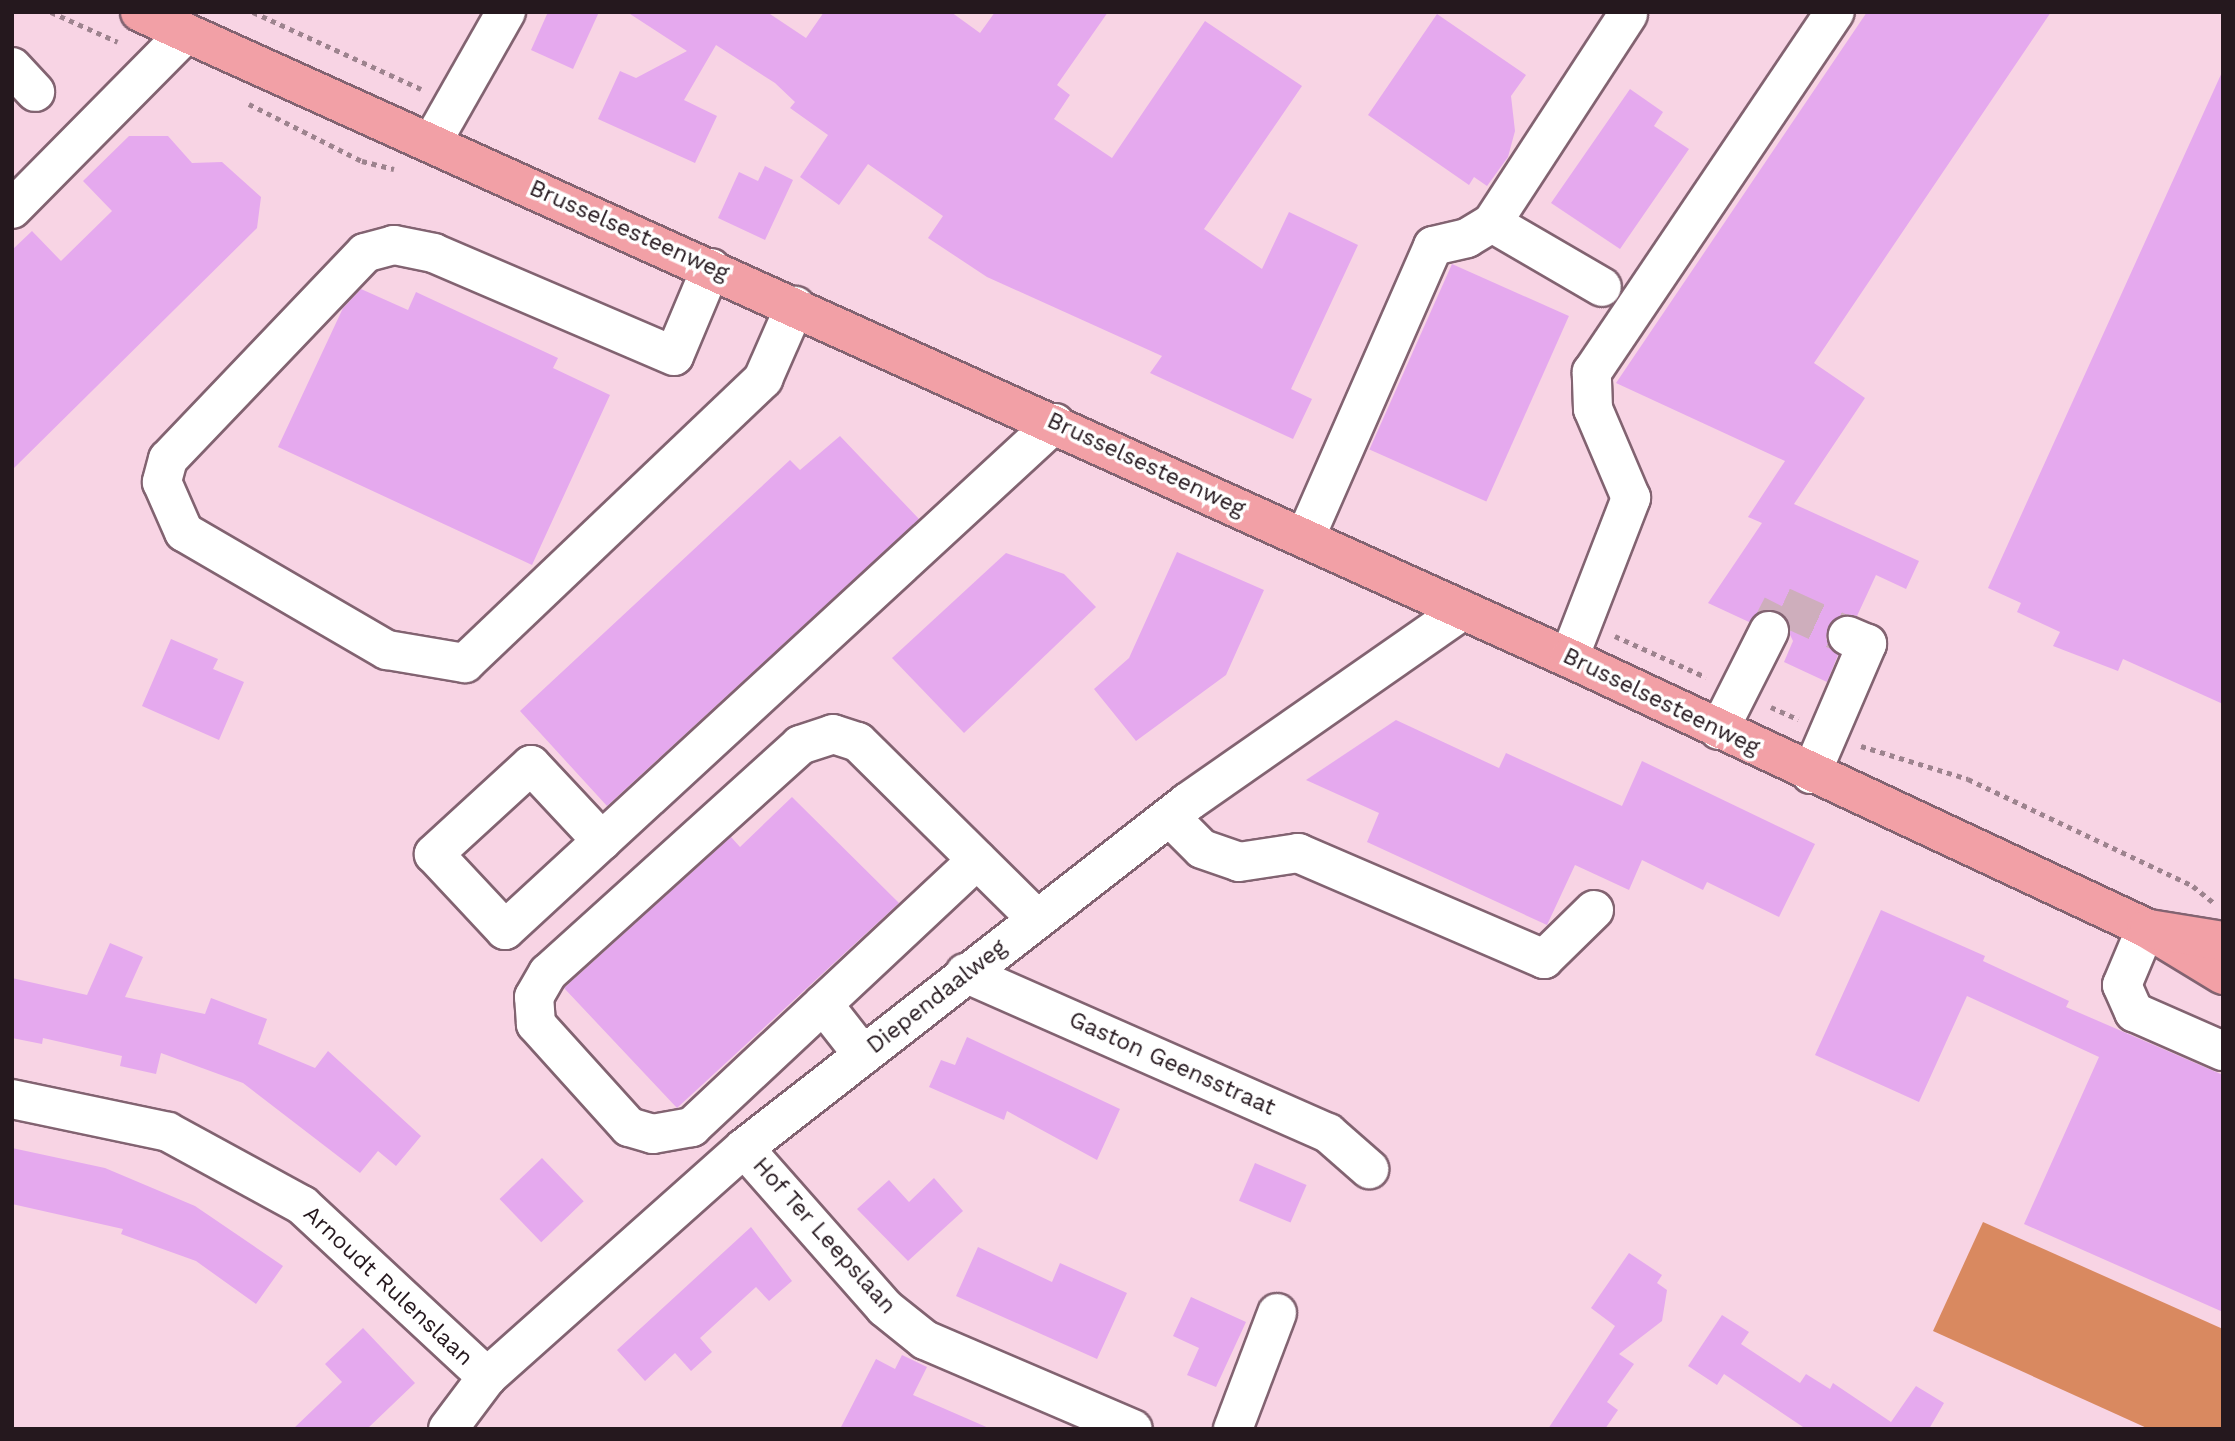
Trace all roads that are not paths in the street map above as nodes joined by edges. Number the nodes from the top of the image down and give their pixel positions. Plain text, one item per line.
1 (140, 12) edge
2 (506, 12) edge
3 (1835, 12) edge
4 (1628, 14) edge
5 (186, 33) junction
6 (432, 142) junction
7 (12, 209) edge
8 (1492, 223) junction
9 (711, 268) junction
10 (1602, 287) dead end
11 (795, 306) junction
12 (1055, 423) junction
13 (1305, 538) junction
14 (1463, 610) junction
15 (1769, 631) tunnel mouth
16 (1848, 636) tunnel mouth
17 (1569, 657) junction
18 (1719, 730) junction
19 (1811, 774) junction
20 (1170, 817) junction
21 (602, 841) dead end
22 (977, 860) junction
23 (1594, 910) dead end
24 (1037, 919) junction
25 (2146, 928) junction
26 (2223, 941) edge
27 (965, 973) junction
28 (2223, 975) edge
29 (824, 1004) junction
30 (2223, 1051) edge
31 (863, 1055) junction
32 (12, 1099) edge
33 (744, 1148) junction
34 (1370, 1169) dead end
35 (1277, 1312) dead end
36 (487, 1377) junction
37 (448, 1429) edge
38 (1133, 1429) edge
39 (1233, 1429) edge

1 - 5 main road, Brusselsesteenweg
2 - 6 street
3 - 17 street
4 - 8 street
5 - 6 main road, Brusselsesteenweg
5 - 7 street
6 - 9 main road, Brusselsesteenweg
8 - 10 street
8 - 13 street
9 - 11 main road, Brusselsesteenweg
9 - 11 street
11 - 12 main road, Brusselsesteenweg
12 - 13 main road, Brusselsesteenweg
12 - 21 street
13 - 14 main road, Brusselsesteenweg
14 - 17 main road, Brusselsesteenweg
14 - 20 street, Diependaalweg
15 - 18 street
16 - 19 street
17 - 18 main road, Brusselsesteenweg
18 - 19 main road, Brusselsesteenweg
19 - 25 main road, Brusselsesteenweg
20 - 23 street
20 - 24 street, Diependaalweg
22 - 24 street
22 - 29 street
22 - 29 street
24 - 27 street, Diependaalweg
25 - 26 main road, Brusselsesteenweg
25 - 28 main road, Brusselsesteenweg
25 - 30 street
27 - 31 street, Diependaalweg
27 - 34 street, Gaston Geensstraat
29 - 31 street
31 - 33 street, Diependaalweg
32 - 36 street, Arnoudt Rulenslaan
33 - 36 street, Diependaalweg
33 - 38 street, Hof Ter Leepslaan
35 - 39 street
36 - 37 street, Diependaalweg

